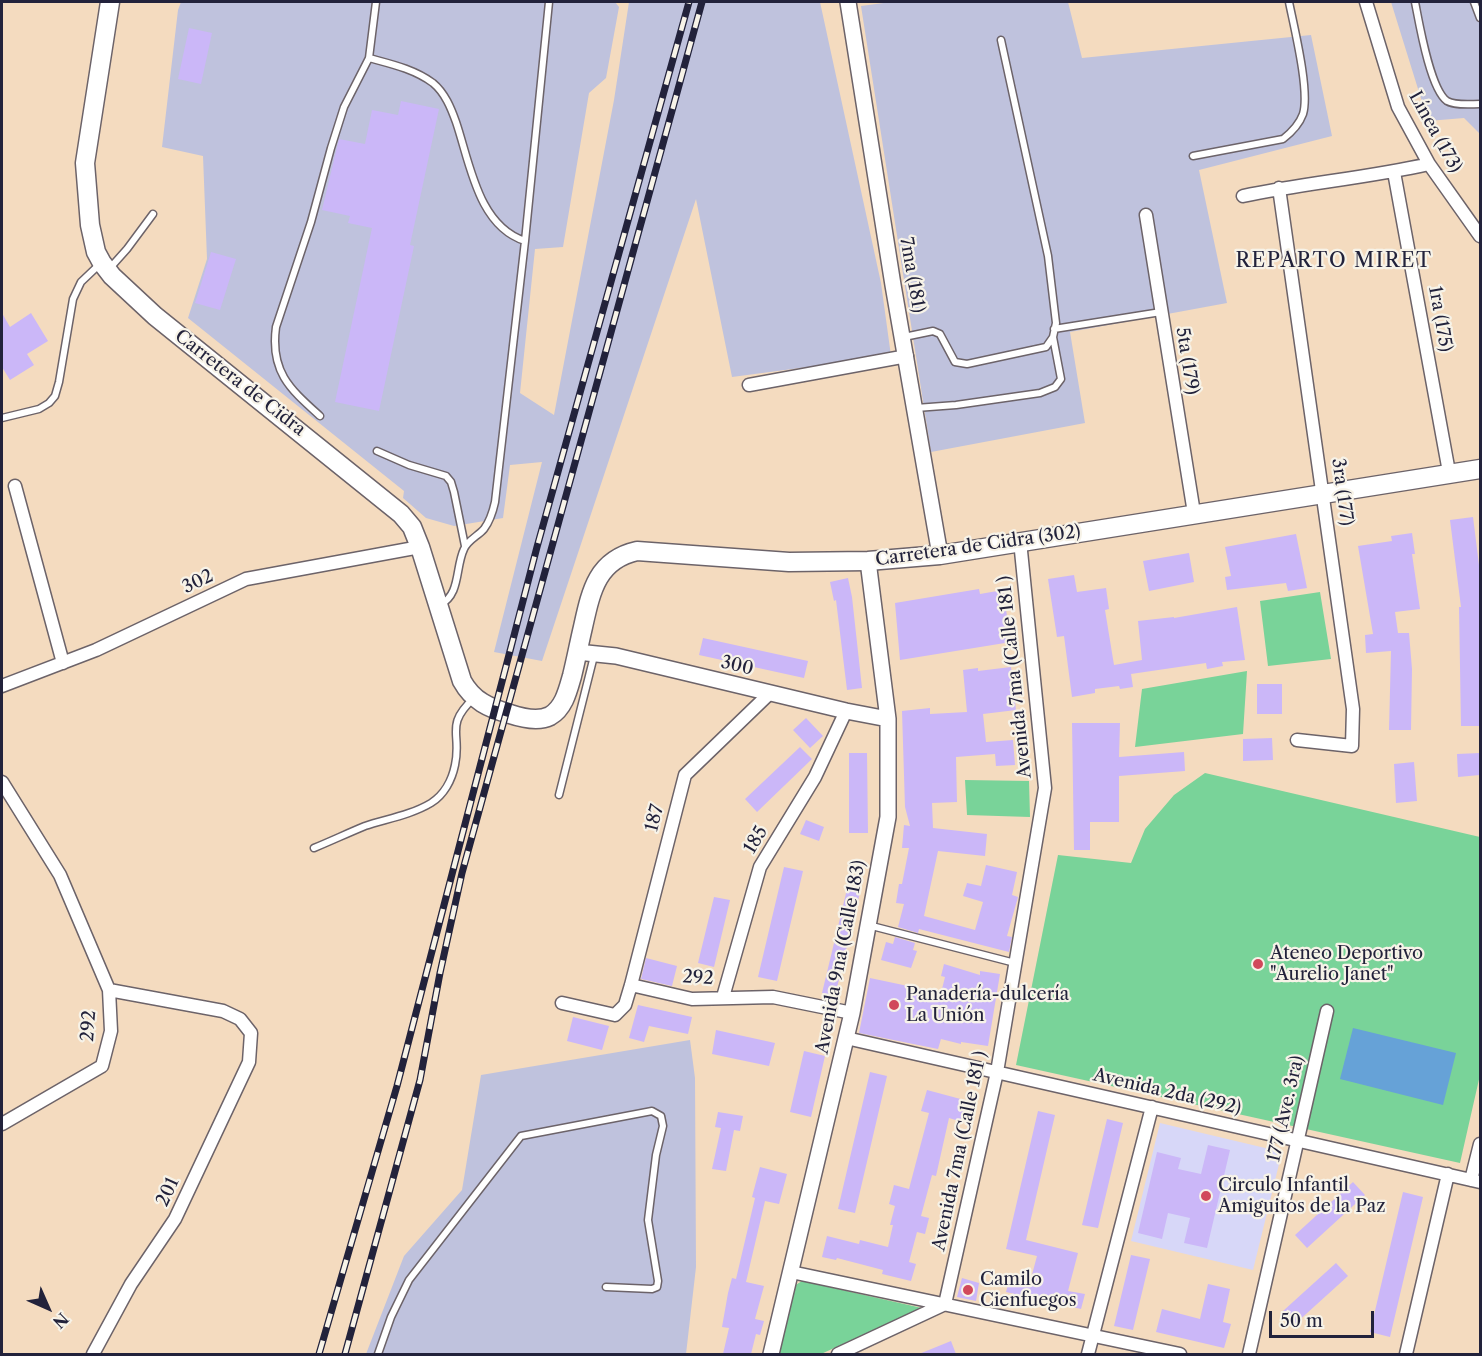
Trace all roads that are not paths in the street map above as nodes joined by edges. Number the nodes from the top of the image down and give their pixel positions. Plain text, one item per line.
1 (111, 2) edge
2 (376, 2) edge
3 (549, 2) edge
4 (848, 2) edge
5 (1289, 2) edge
6 (1366, 2) edge
7 (1415, 2) edge
8 (1474, 2) edge
9 (1480, 18) edge
10 (1001, 40) dead end
11 (369, 58) junction
12 (1480, 104) edge
13 (1193, 156) dead end
14 (1429, 164) junction
15 (1394, 172) junction
16 (1278, 188) junction
17 (1243, 196) dead end
18 (153, 214) dead end
19 (1146, 215) dead end
20 (1480, 236) edge
21 (525, 242) junction
22 (104, 267) junction
23 (1161, 312) junction
24 (1054, 329) junction
25 (903, 337) junction
26 (1053, 338) junction
27 (907, 356) junction
28 (749, 385) dead end
29 (915, 408) junction
30 (320, 416) dead end
31 (2, 418) edge
32 (377, 451) dead end
33 (1480, 469) edge
34 (1449, 472) junction
35 (15, 486) dead end
36 (1324, 494) junction
37 (1194, 513) junction
38 (1020, 541) junction
39 (465, 546) junction
40 (420, 547) junction
41 (940, 555) junction
42 (868, 561) junction
43 (440, 605) junction
44 (586, 653) junction
45 (63, 663) junction
46 (2, 686) edge
47 (770, 693) junction
48 (475, 698) junction
49 (846, 711) junction
50 (888, 719) junction
51 (1297, 740) dead end
52 (2, 782) edge
53 (559, 795) dead end
54 (314, 848) dead end
55 (867, 925) junction
56 (1015, 963) junction
57 (632, 985) junction
58 (108, 990) junction
59 (723, 998) junction
60 (562, 1003) dead end
61 (1327, 1011) dead end
62 (852, 1013) junction
63 (251, 1033) joint
64 (846, 1038) junction
65 (998, 1072) junction
66 (1152, 1107) junction
67 (2, 1124) edge
68 (1298, 1140) junction
69 (1480, 1144) edge
70 (1448, 1174) junction
71 (1476, 1181) edge
72 (791, 1272) junction
73 (606, 1287) dead end
74 (945, 1304) junction
75 (1093, 1336) junction
76 (93, 1354) edge
77 (378, 1354) edge
78 (771, 1354) edge
79 (838, 1354) edge
80 (1088, 1354) edge
81 (1180, 1354) edge
82 (1249, 1354) edge
83 (1406, 1354) edge

1 - 22 main road, Carretera de Cidra
2 - 11 lane
3 - 21 lane
4 - 25 street, 7ma (181)
5 - 13 lane
6 - 14 street, Línea (173)
7 - 12 lane
8 - 9 lane
10 - 24 lane
11 - 21 lane
11 - 30 lane
14 - 15 street
14 - 20 street, Línea (173)
15 - 16 street
15 - 34 street, 1ra (175)
16 - 17 street
16 - 36 street, 3ra (177)
18 - 22 lane
19 - 23 street, 5ta (179)
21 - 39 lane
22 - 31 lane
22 - 40 main road, Carretera de Cidra
23 - 24 lane
23 - 37 street, 5ta (179)
24 - 26 lane
25 - 26 lane
25 - 27 street, 7ma (181)
26 - 29 lane
27 - 28 street
27 - 29 street, 7ma (181)
29 - 41 street, 7ma (181)
32 - 39 lane
33 - 34 main road, Carretera de Cidra (302)
34 - 36 main road, Carretera de Cidra (302)
35 - 45 street
36 - 37 main road, Carretera de Cidra (302)
36 - 51 street, 3ra (177)
37 - 38 main road, Carretera de Cidra (302)
38 - 41 main road, Carretera de Cidra (302)
38 - 56 street, Avenida 7ma (Calle 181 )
39 - 43 lane
40 - 43 main road, Carretera de Cidra
40 - 45 street, 302
41 - 42 main road, Carretera de Cidra (302)
42 - 44 main road, Carretera de Cidra (302)
42 - 50 street, Avenida 9na (Calle 183)
43 - 48 main road, Carretera de Cidra
44 - 47 street, 300
44 - 48 main road, Carretera de Cidra (302)
44 - 53 lane
45 - 46 street, 302
47 - 49 street, 300
47 - 57 street, 187
48 - 54 lane
49 - 50 street, 300
49 - 59 street, 185
50 - 55 street, Avenida 9na (Calle 183)
52 - 58 street
55 - 56 lane
55 - 62 street, Avenida 9na (Calle 183)
56 - 65 street, Avenida 7ma (Calle 181 )
57 - 59 street, 292
57 - 60 street
58 - 63 street, 292
58 - 67 street, 292
59 - 62 street, 292
61 - 68 street, 177 (Ave. 3ra)
62 - 64 street, Avenida 9na (Calle 183)
63 - 76 street, 201
64 - 65 street, Avenida 2da (292)
64 - 72 street, Avenida 9na (Calle 183)
65 - 66 street, Avenida 2da (292)
65 - 74 street, Avenida 7ma (Calle 181 )
66 - 68 street, Avenida 2da (292)
66 - 75 street
68 - 70 street, Avenida 2da (292)
68 - 82 street, 177 (Ave. 3ra)
69 - 71 street
70 - 71 street, Avenida 2da (292)
70 - 83 street
72 - 74 street
72 - 78 street, Avenida 9na (Calle 183)
73 - 77 lane
74 - 75 street
74 - 79 street
75 - 80 street
75 - 81 street

